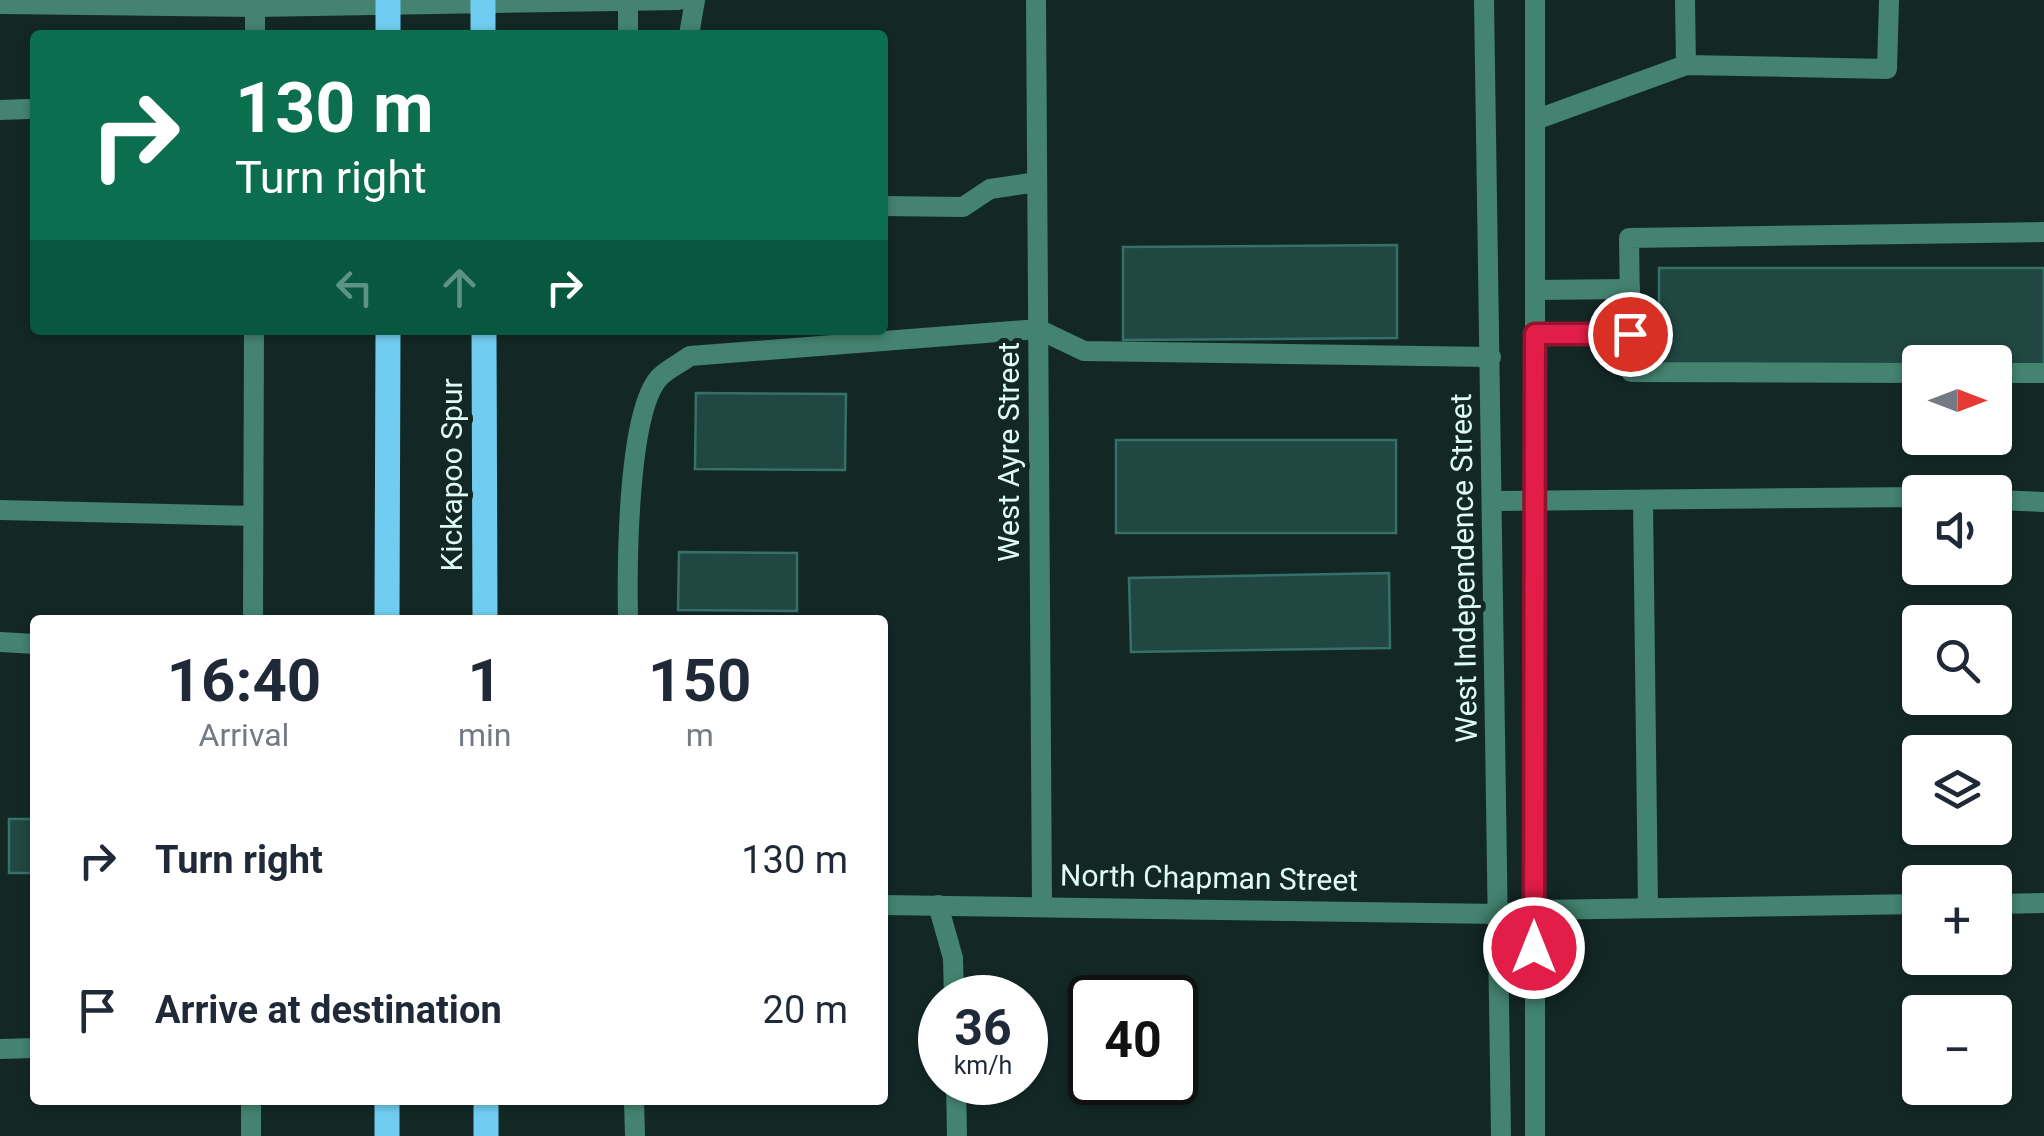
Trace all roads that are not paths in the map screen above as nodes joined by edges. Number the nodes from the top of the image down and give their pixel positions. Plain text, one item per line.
1 (679, 0) edge
2 (695, 0) edge
3 (1036, 0) edge
4 (1484, 0) edge
5 (1535, 0) edge
6 (1685, 0) edge
7 (1890, 0) edge
8 (628, 1) edge
9 (483, 2) edge
10 (229, 3) edge
11 (388, 3) edge
12 (0, 4) edge
13 (255, 7) junction
14 (255, 30) edge
15 (388, 30) edge
16 (483, 30) edge
17 (628, 30) edge
18 (690, 30) edge
19 (1686, 65) junction
20 (28, 109) dead end
21 (0, 110) edge
22 (1536, 120) junction
23 (1037, 182) junction
24 (888, 206) edge
25 (2044, 232) edge
26 (1630, 289) junction
27 (1535, 290) junction
28 (1038, 329) junction
29 (1535, 334) junction
30 (1630, 334) junction
31 (254, 335) edge
32 (388, 335) edge
33 (484, 335) edge
34 (1491, 357) junction
35 (1902, 373) edge
36 (2012, 373) edge
37 (2044, 374) edge
38 (1902, 497) edge
39 (1493, 500) junction
40 (1642, 500) junction
41 (2012, 501) edge
42 (1534, 502) junction
43 (2044, 502) edge
44 (0, 510) edge
45 (254, 516) junction
46 (253, 615) edge
47 (387, 615) edge
48 (485, 615) edge
49 (628, 615) edge
50 (0, 642) edge
51 (30, 644) edge
52 (2044, 903) edge
53 (1042, 904) junction
54 (1902, 904) edge
55 (2012, 904) edge
56 (888, 905) edge
57 (938, 905) junction
58 (1648, 908) junction
59 (1534, 910) junction
60 (1500, 914) junction
61 (953, 975) edge
62 (30, 1048) edge
63 (0, 1049) edge
64 (251, 1105) edge
65 (387, 1105) edge
66 (486, 1105) edge
67 (634, 1105) edge
68 (956, 1105) edge
69 (251, 1136) edge
70 (387, 1136) edge
71 (486, 1136) edge
72 (635, 1136) edge
73 (956, 1136) edge
74 (1501, 1136) edge
75 (1535, 1136) edge

1 - 8 street
2 - 18 street
3 - 23 street, West Ayre Street
4 - 34 street, West Independence Street
5 - 22 street
6 - 19 street
7 - 19 street
8 - 9 street
8 - 17 street
9 - 11 street
9 - 16 main road
10 - 12 street
10 - 13 street
11 - 13 street
11 - 15 main road
13 - 14 street
19 - 22 street
20 - 21 street
22 - 27 street
23 - 24 street
23 - 28 street, West Ayre Street
25 - 26 street
26 - 27 street
26 - 30 street
27 - 29 street
28 - 34 street
28 - 49 street
28 - 53 street, West Ayre Street
29 - 30 street
29 - 42 street
30 - 35 street
31 - 45 street
32 - 47 main road
33 - 48 main road, Kickapoo Spur
34 - 39 street, West Independence Street
36 - 37 street
38 - 40 street
39 - 42 street
39 - 60 street, West Independence Street
40 - 42 street
40 - 58 street
41 - 43 street
42 - 59 street
44 - 45 street
45 - 46 street
50 - 51 street
52 - 55 street
53 - 57 street, North Chapman Street
53 - 60 street, North Chapman Street
54 - 58 street, North Chapman Street
56 - 57 street, North Chapman Street
57 - 61 street
58 - 59 street, North Chapman Street
59 - 60 street, North Chapman Street
59 - 75 street
60 - 74 street, West Independence Street
62 - 63 street
64 - 69 street
65 - 70 main road
66 - 71 main road
67 - 72 street
68 - 73 street

